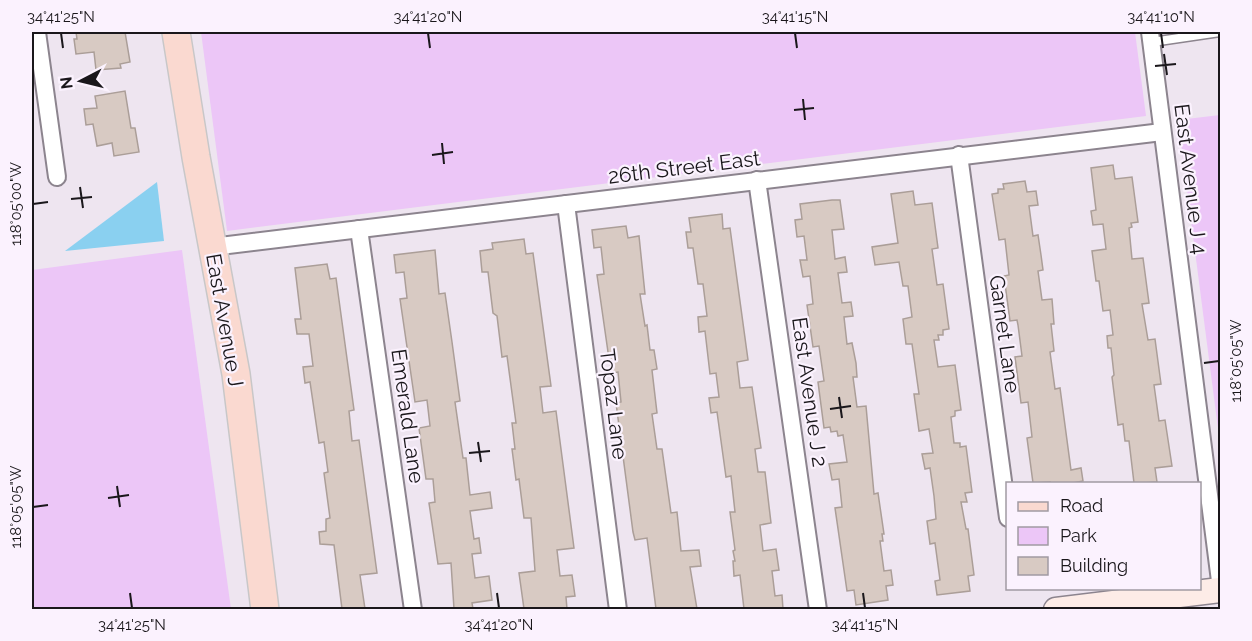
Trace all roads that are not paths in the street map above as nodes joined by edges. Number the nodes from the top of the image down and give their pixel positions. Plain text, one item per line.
1 (37, 32) edge
2 (176, 32) edge
3 (1221, 32) edge
4 (1195, 34) edge
5 (1151, 37) edge
6 (1162, 132) junction
7 (959, 155) junction
8 (57, 177) dead end
9 (757, 180) junction
10 (566, 204) junction
11 (359, 229) junction
12 (212, 247) junction
13 (1006, 503) edge
14 (1221, 581) edge
15 (1221, 590) edge
16 (265, 609) edge
17 (413, 609) edge
18 (618, 609) edge
19 (818, 609) edge
20 (1056, 609) edge

1 - 8 street
2 - 12 main road, East Avenue J
3 - 4 lane
4 - 5 lane
5 - 6 street, East Avenue J 4
6 - 7 street, 26th Street East
6 - 14 street, East Avenue J 4
7 - 9 street, 26th Street East
7 - 13 street, Garnet Lane
9 - 10 street, 26th Street East
9 - 19 street, East Avenue J 2
10 - 11 street, 26th Street East
10 - 18 street, Topaz Lane
11 - 12 street, 26th Street East
11 - 17 street, Emerald Lane
12 - 16 main road, East Avenue J
15 - 20 street

